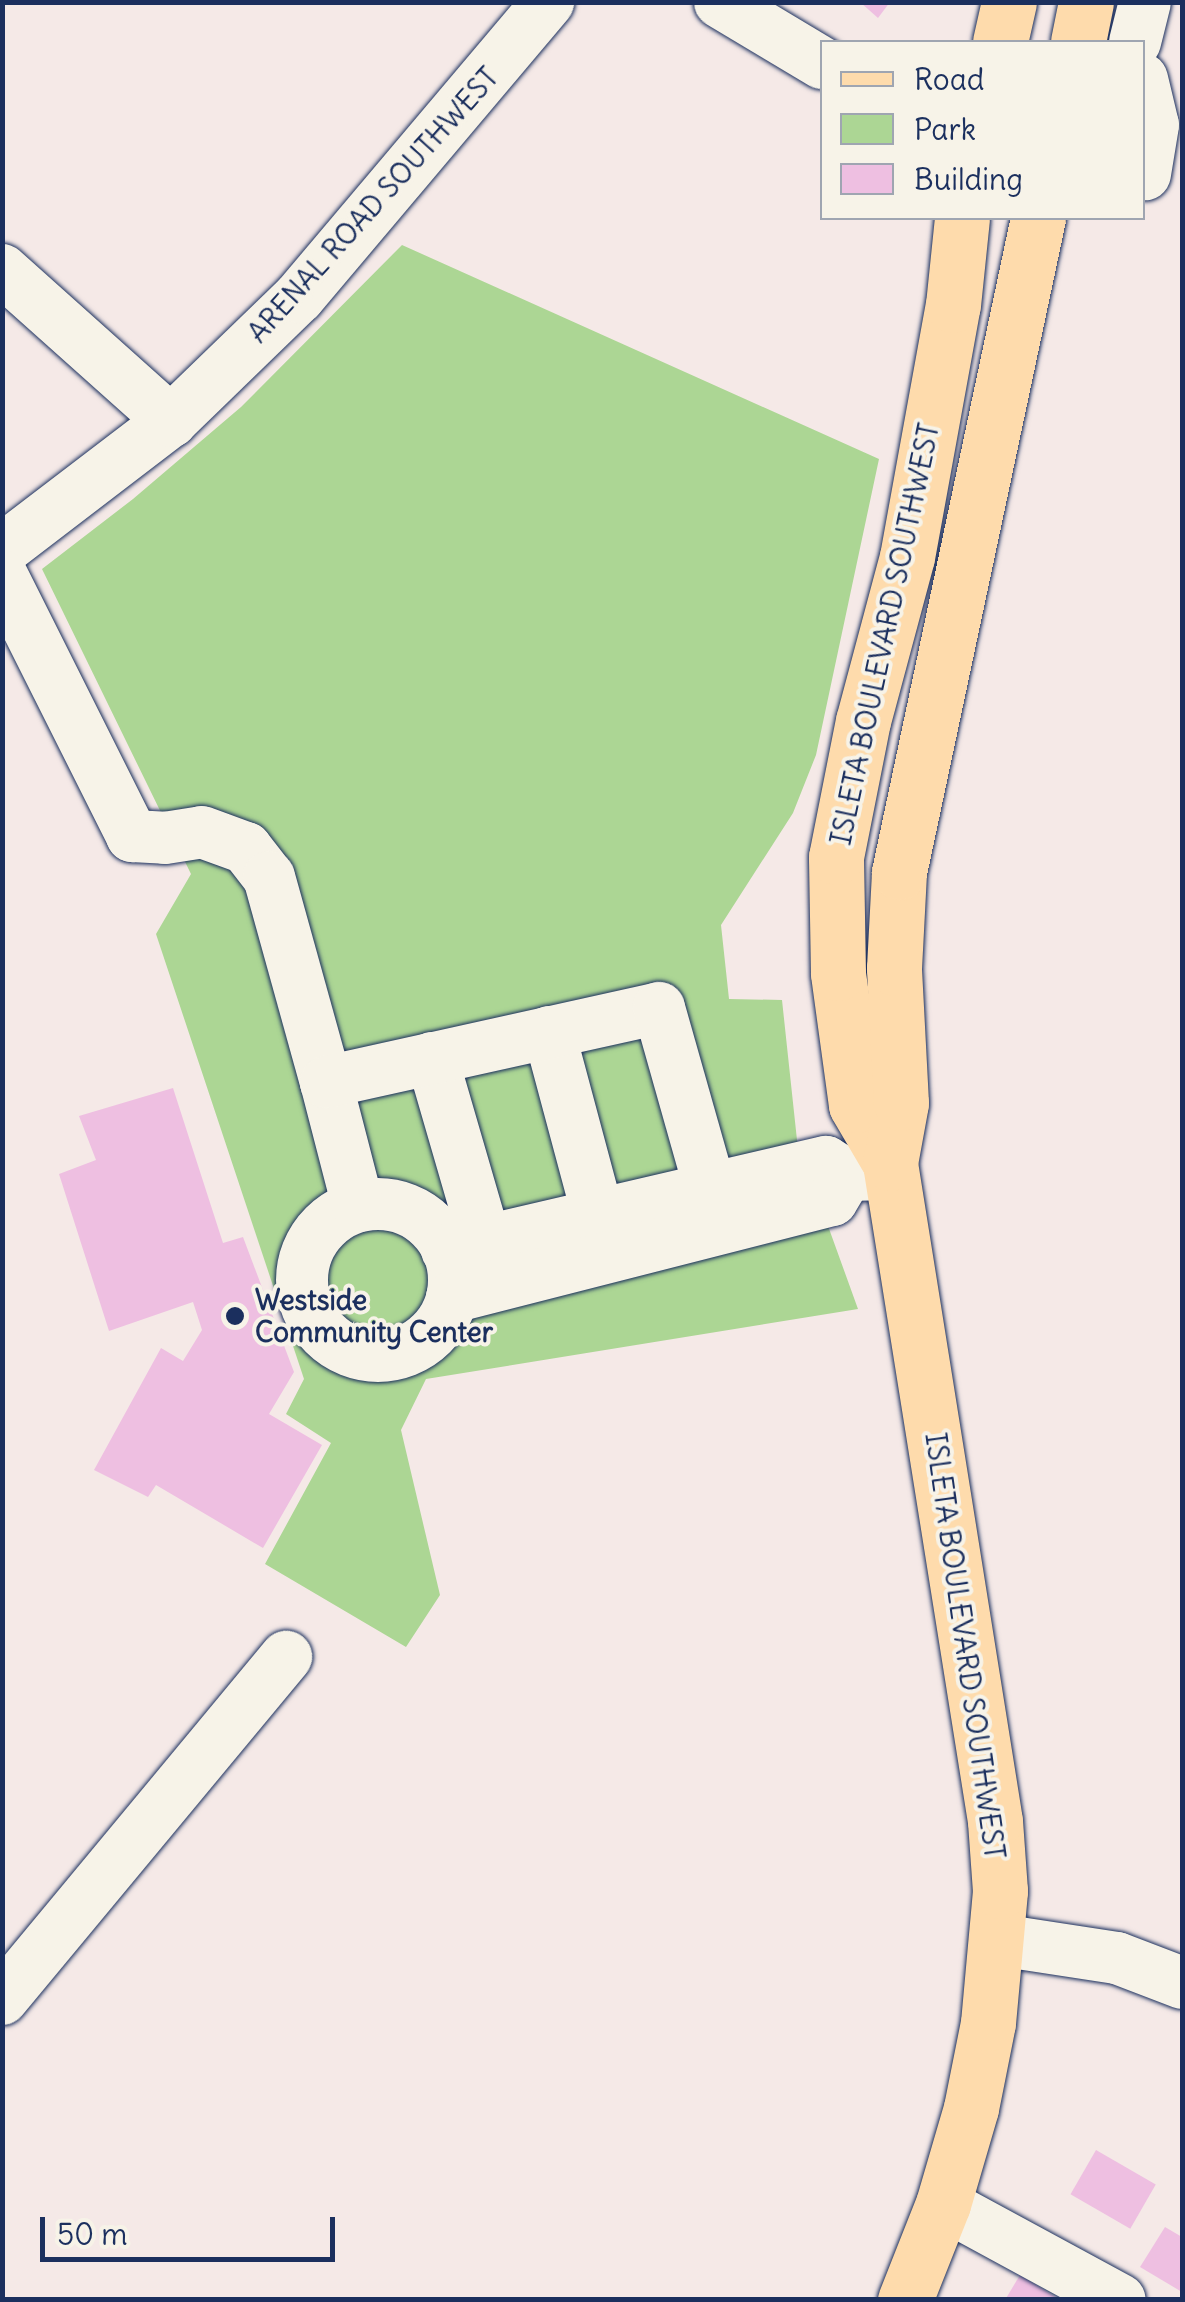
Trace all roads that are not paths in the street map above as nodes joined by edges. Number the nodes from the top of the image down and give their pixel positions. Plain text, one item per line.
1 (548, 2) edge
2 (720, 2) edge
3 (1009, 2) edge
4 (1086, 2) edge
5 (1145, 2) edge
6 (1000, 40) edge
7 (1078, 40) edge
8 (1136, 40) edge
9 (820, 62) edge
10 (1145, 93) edge
11 (1157, 176) edge
12 (962, 220) edge
13 (1038, 220) edge
14 (2, 270) edge
15 (171, 421) junction
16 (2, 550) edge
17 (2, 576) edge
18 (549, 1032) junction
19 (432, 1058) junction
20 (326, 1082) junction
21 (876, 1170) junction
22 (710, 1188) junction
23 (358, 1206) junction
24 (603, 1236) junction
25 (461, 1262) junction
26 (286, 1657) dead end
27 (999, 1940) junction
28 (1182, 1983) edge
29 (2, 1998) edge
30 (943, 2204) junction
31 (906, 2300) edge
32 (1120, 2300) edge

1 - 15 street, ARENAL ROAD SOUTHWEST
2 - 9 street
3 - 6 main road
4 - 7 main road
5 - 8 street
10 - 11 street
12 - 21 main road, ISLETA BOULEVARD SOUTHWEST
13 - 21 main road, ISLETA BOULEVARD SOUTHWEST
14 - 15 street
15 - 16 street, ARENAL ROAD SOUTHWEST
17 - 20 street
18 - 19 street
18 - 22 street
18 - 24 street
19 - 20 street
19 - 25 street
20 - 23 street
21 - 22 street
21 - 24 street
21 - 27 main road, ISLETA BOULEVARD SOUTHWEST
22 - 24 street
23 - 25 street
23 - 25 street
24 - 25 street
26 - 29 street
27 - 28 street
27 - 30 main road, ISLETA BOULEVARD SOUTHWEST
30 - 31 main road, ISLETA BOULEVARD SOUTHWEST
30 - 32 street

